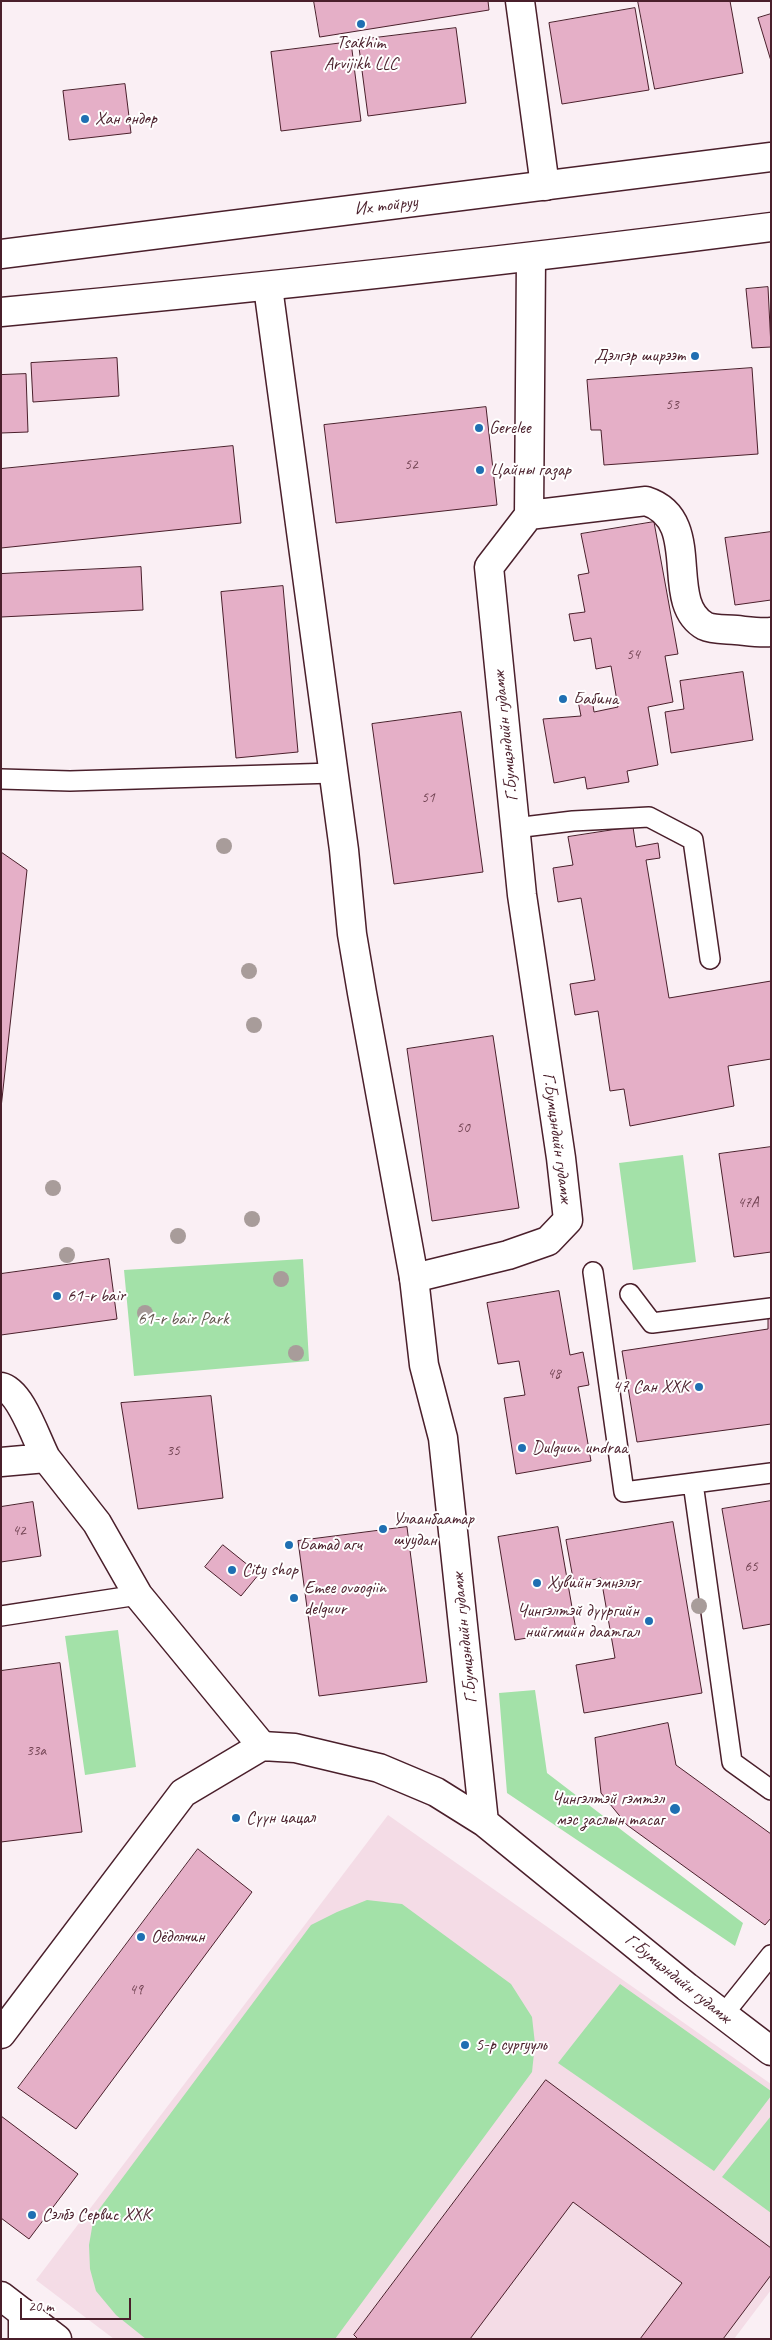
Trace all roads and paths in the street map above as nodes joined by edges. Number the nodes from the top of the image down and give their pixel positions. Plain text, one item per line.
1 (520, 1) edge
2 (771, 157) edge
3 (545, 186) junction
4 (771, 227) edge
5 (1, 254) edge
6 (531, 258) junction
7 (268, 287) junction
8 (1, 312) edge
9 (529, 515) junction
10 (771, 632) edge
11 (333, 773) junction
12 (1, 779) edge
13 (515, 828) junction
14 (710, 959) dead end
15 (594, 1272) dead end
16 (414, 1278) junction
17 (630, 1294) dead end
18 (771, 1308) edge
19 (1, 1387) edge
20 (46, 1458) junction
21 (1, 1462) edge
22 (771, 1473) edge
23 (693, 1483) junction
24 (138, 1595) junction
25 (1, 1616) edge
26 (262, 1746) junction
27 (771, 1790) edge
28 (484, 1822) junction
29 (771, 1955) edge
30 (723, 2015) junction
31 (1, 2034) edge
32 (771, 2051) edge
33 (1, 2296) edge
34 (23, 2326) edge
35 (57, 2339) edge

1 - 3 street
2 - 3 street, Их тойруу
3 - 5 street, Их тойруу
4 - 6 street
6 - 7 street
6 - 9 street
7 - 8 street
7 - 11 street
9 - 10 street
9 - 13 street, Г.Бумцэндийн гудамж
11 - 12 lane
11 - 16 street
13 - 14 lane
13 - 16 street, Г.Бумцэндийн гудамж
15 - 23 lane
16 - 28 street, Г.Бумцэндийн гудамж
17 - 18 lane
19 - 20 street
20 - 21 street
20 - 24 street
22 - 23 lane
23 - 27 lane
24 - 25 lane
24 - 26 street
26 - 28 street
26 - 31 street
28 - 30 street, Г.Бумцэндийн гудамж
29 - 30 lane
30 - 32 street, Г.Бумцэндийн гудамж
33 - 34 street
34 - 35 street

